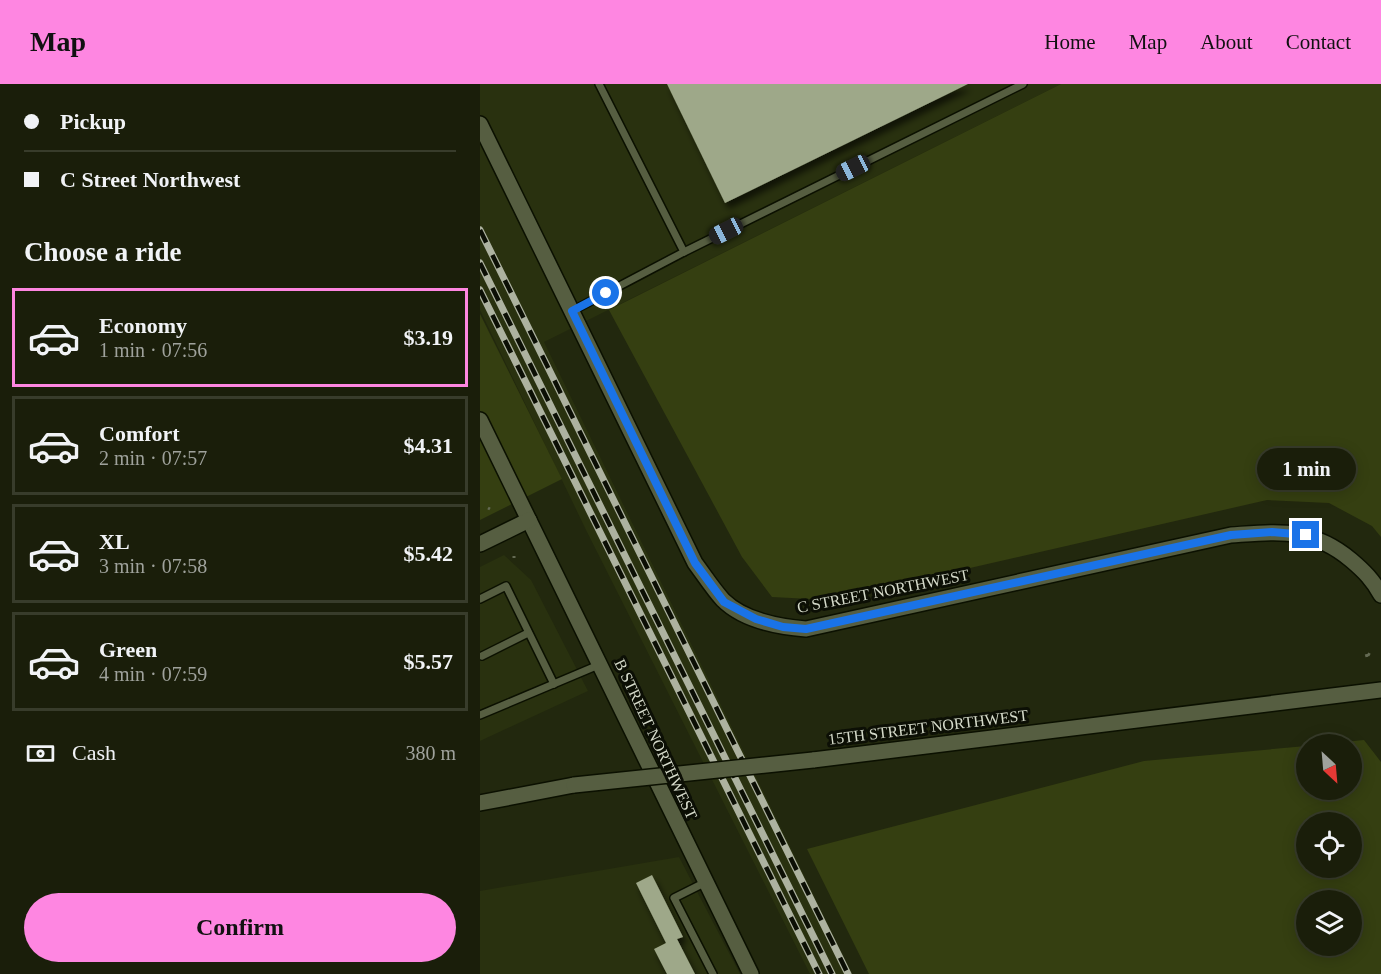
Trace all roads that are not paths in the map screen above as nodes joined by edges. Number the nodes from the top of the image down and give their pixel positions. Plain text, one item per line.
1 (599, 84) edge
2 (1023, 84) edge
3 (480, 124) edge
4 (684, 252) junction
5 (572, 311) junction
6 (480, 420) edge
7 (529, 520) junction
8 (480, 544) edge
9 (1381, 595) edge
10 (480, 599) edge
11 (528, 633) junction
12 (482, 656) dead end
13 (601, 664) junction
14 (554, 684) junction
15 (1381, 690) edge
16 (480, 715) edge
17 (480, 803) edge
18 (704, 883) junction
19 (713, 974) edge
20 (751, 974) edge

1 - 4 lane
2 - 4 lane
3 - 5 street, C STREET NORTHWEST
4 - 5 lane
5 - 9 street, C STREET NORTHWEST
6 - 7 street, B STREET NORTHWEST
7 - 8 street
7 - 13 street, B STREET NORTHWEST
10 - 11 lane
11 - 12 lane
11 - 14 lane
13 - 14 lane
13 - 18 street, B STREET NORTHWEST
14 - 16 lane
15 - 17 street, 15TH STREET NORTHWEST, bridge
18 - 19 lane
18 - 20 street, B STREET NORTHWEST

